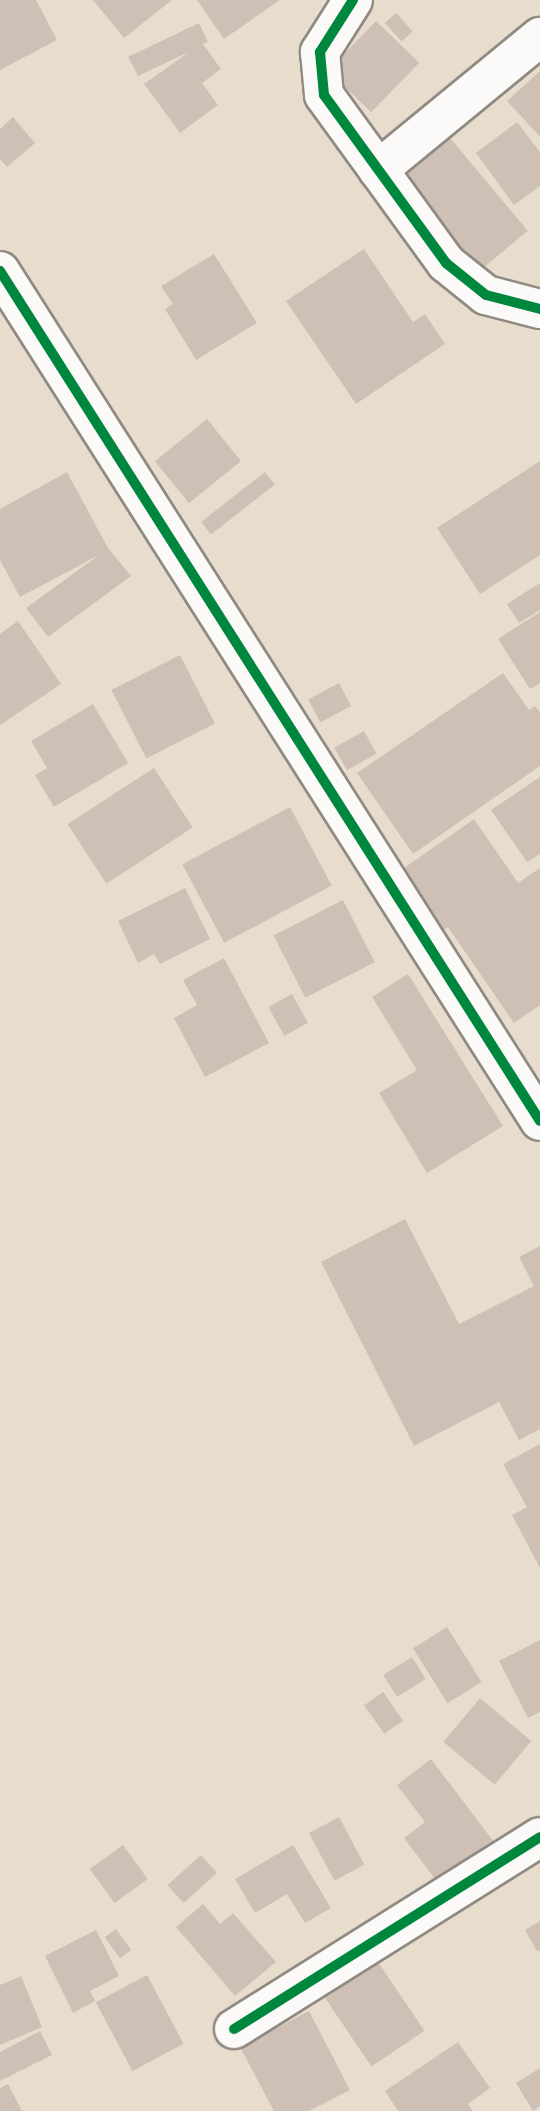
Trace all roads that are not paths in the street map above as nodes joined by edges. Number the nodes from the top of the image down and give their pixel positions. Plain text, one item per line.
1 (353, 0) edge
2 (540, 37) edge
3 (379, 170) junction
4 (0, 271) edge
5 (540, 309) edge
6 (540, 1121) edge
7 (540, 1837) edge
8 (234, 2029) dead end

1 - 3 street
2 - 3 street
3 - 5 street
4 - 6 street
7 - 8 street

